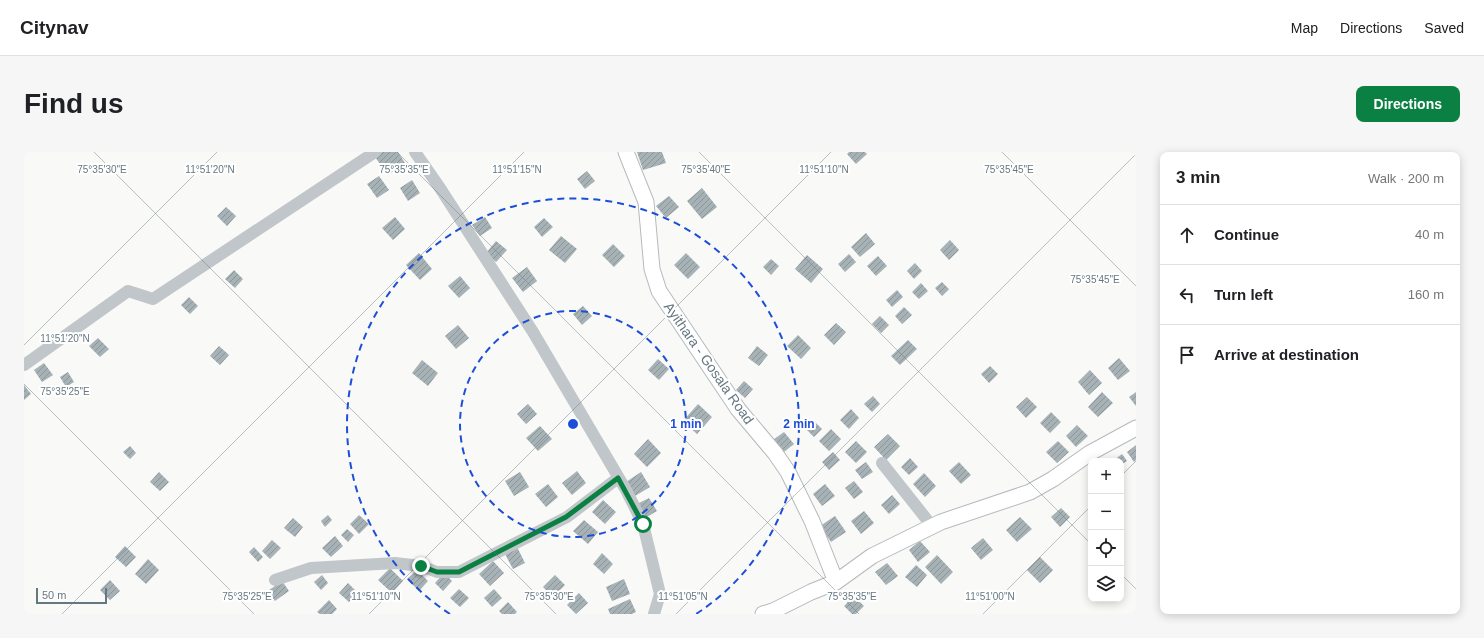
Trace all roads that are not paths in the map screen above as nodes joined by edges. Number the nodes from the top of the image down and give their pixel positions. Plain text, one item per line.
1 (375, 152) edge
2 (415, 152) edge
3 (626, 152) edge
4 (24, 365) edge
5 (1136, 428) edge
6 (882, 463) dead end
7 (618, 478) junction
8 (932, 526) junction
9 (275, 580) dead end
10 (836, 582) junction
11 (654, 614) edge
12 (763, 614) edge

1 - 4 street
2 - 7 street
3 - 10 main road, Ayithara - Gosala Road
5 - 8 main road
6 - 8 street
7 - 9 street
7 - 11 street
8 - 10 main road
10 - 12 main road

